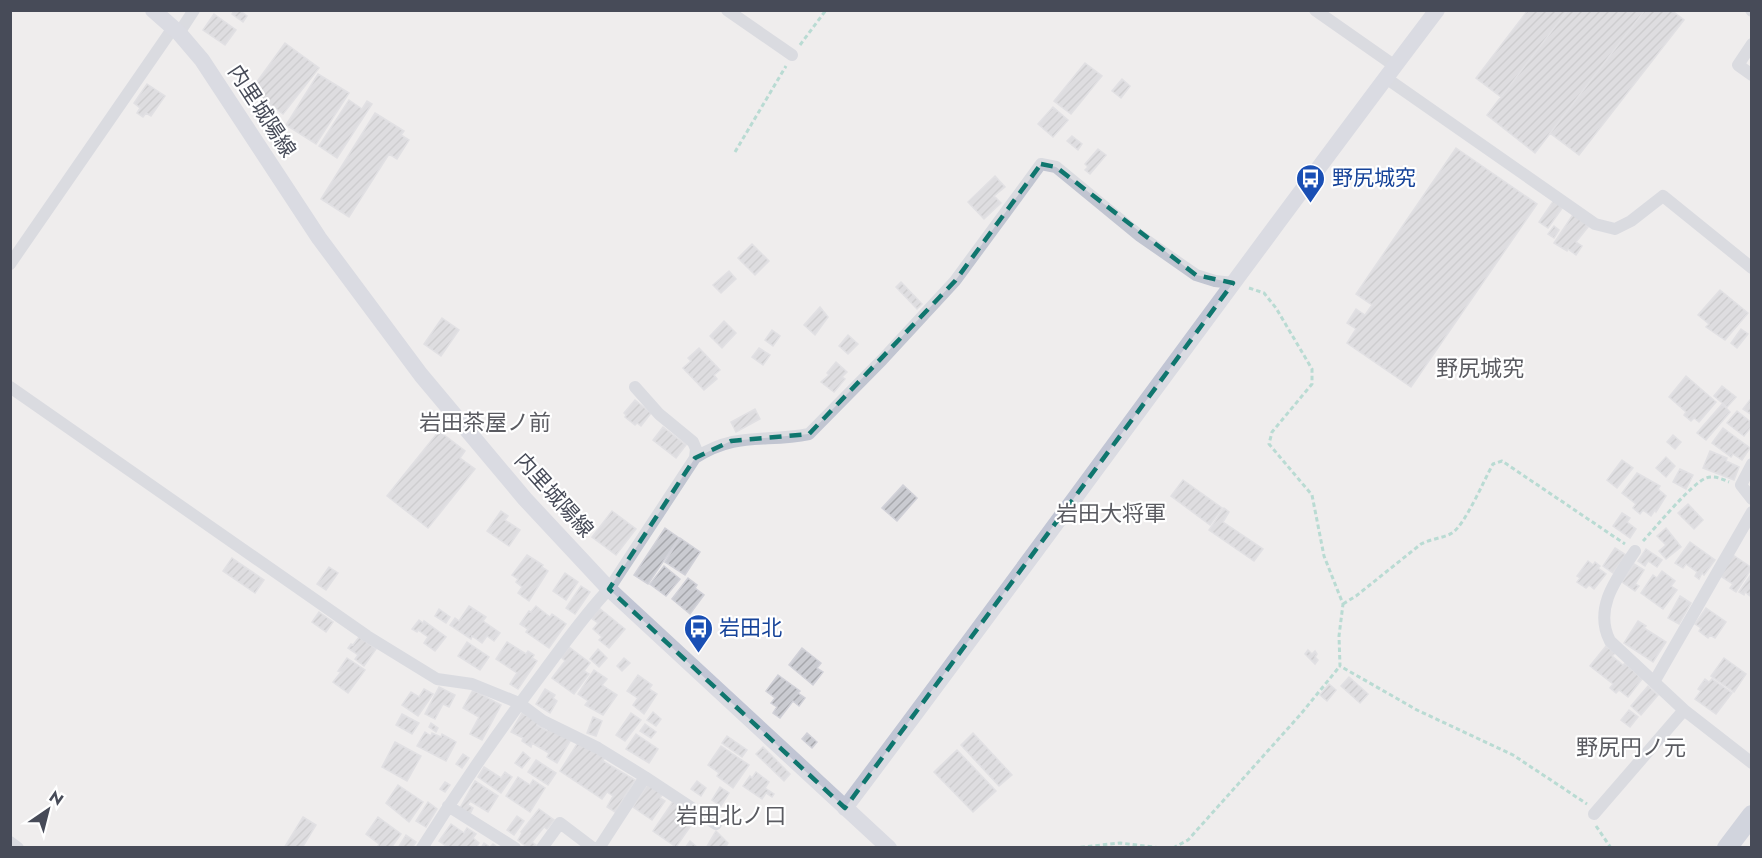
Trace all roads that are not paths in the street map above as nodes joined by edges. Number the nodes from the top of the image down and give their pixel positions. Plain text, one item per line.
1 (153, 10) edge
2 (194, 10) edge
3 (727, 10) edge
4 (1315, 10) edge
5 (1437, 10) edge
6 (176, 31) junction
7 (1752, 44) edge
8 (792, 55) road end
9 (1390, 72) junction
10 (1752, 75) edge
11 (10, 264) edge
12 (1752, 268) edge
13 (1233, 283) junction
14 (10, 387) edge
15 (635, 387) dead end
16 (695, 458) junction
17 (1752, 464) edge
18 (1752, 499) edge
19 (1752, 512) edge
20 (1635, 551) road end
21 (609, 589) junction
22 (1654, 682) junction
23 (519, 704) junction
24 (1684, 710) junction
25 (1752, 762) edge
26 (645, 777) junction
27 (448, 806) junction
28 (845, 808) junction
29 (1594, 814) road end
30 (1752, 815) edge
31 (716, 824) dead end
32 (10, 842) edge
33 (18, 848) edge
34 (422, 848) edge
35 (515, 848) edge
36 (542, 848) edge
37 (593, 848) edge
38 (599, 848) edge
39 (889, 848) edge
40 (1727, 848) edge

1 - 6 main road, 内里城陽線
2 - 6 street
3 - 8 street
4 - 9 street
5 - 9 main road
6 - 11 street
6 - 21 main road, 内里城陽線
7 - 10 street
9 - 12 street
9 - 13 main road
13 - 16 street
13 - 28 main road
14 - 23 street
15 - 16 street
16 - 21 street
17 - 18 street
19 - 22 street
20 - 22 street
21 - 23 street
21 - 28 main road, 内里城陽線
22 - 24 street
23 - 26 street
23 - 27 street
24 - 25 street
24 - 29 street
26 - 31 street
26 - 38 street
27 - 34 street
27 - 35 street
28 - 39 main road, 内里城陽線
30 - 40 main road
32 - 33 street
36 - 37 street

